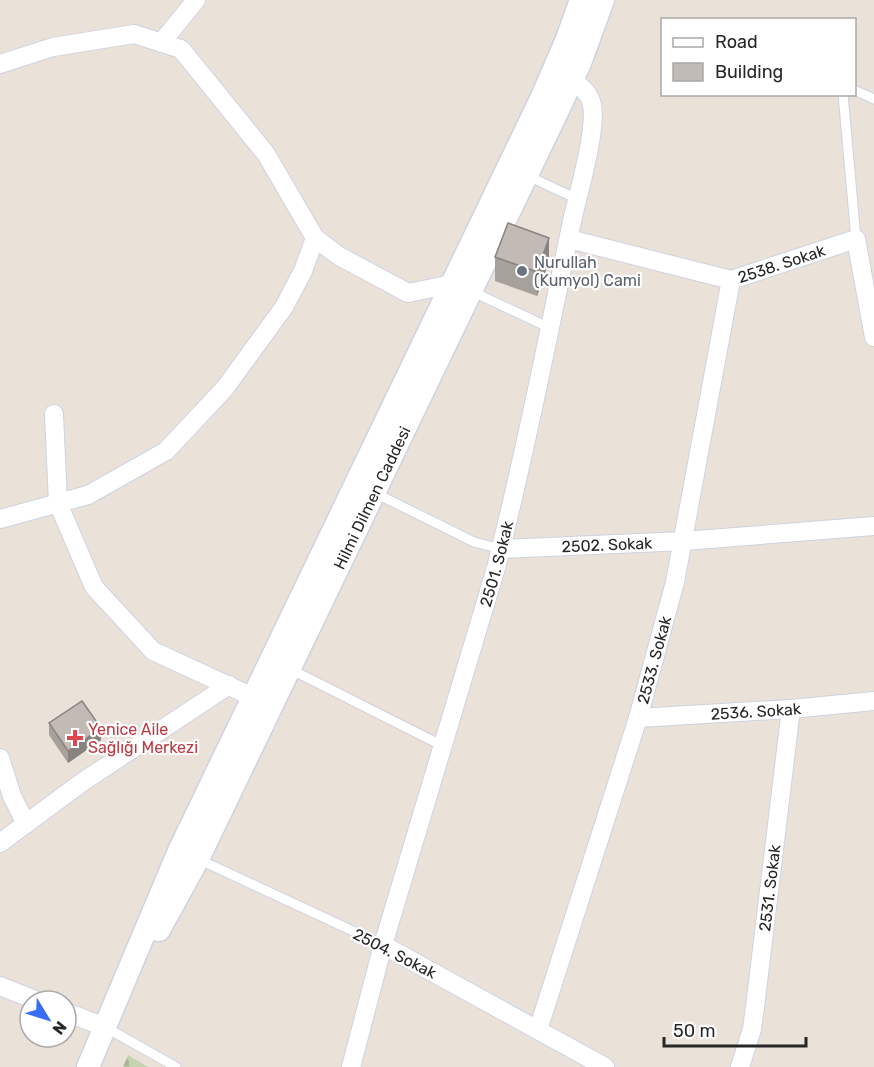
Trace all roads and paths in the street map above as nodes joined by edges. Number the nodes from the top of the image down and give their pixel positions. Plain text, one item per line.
1 (196, 0) edge
2 (581, 0) edge
3 (603, 0) edge
4 (161, 43) junction
5 (0, 63) edge
6 (563, 76) junction
7 (856, 90) edge
8 (843, 96) edge
9 (874, 99) edge
10 (527, 175) junction
11 (577, 199) junction
12 (315, 238) junction
13 (569, 239) junction
14 (856, 239) junction
15 (731, 280) junction
16 (461, 287) junction
17 (550, 328) junction
18 (874, 337) edge
19 (54, 414) dead end
20 (365, 488) junction
21 (58, 503) junction
22 (0, 519) edge
23 (874, 526) edge
24 (684, 541) junction
25 (501, 549) junction
26 (280, 664) junction
27 (229, 685) junction
28 (253, 697) junction
29 (874, 701) edge
30 (791, 709) junction
31 (638, 718) junction
32 (443, 746) junction
33 (0, 758) edge
34 (6, 798) edge
35 (26, 824) junction
36 (0, 843) edge
37 (189, 855) junction
38 (383, 945) junction
39 (0, 986) edge
40 (18, 993) edge
41 (78, 1017) edge
42 (105, 1027) junction
43 (538, 1030) junction
44 (88, 1067) edge
45 (176, 1067) edge
46 (351, 1067) edge
47 (605, 1067) edge
48 (740, 1067) edge

1 - 4 street
2 - 6 street, Hilmi Dilmen Caddesi
3 - 6 street, Hilmi Dilmen Caddesi
4 - 5 street
4 - 12 street
6 - 10 street, Hilmi Dilmen Caddesi
6 - 11 street, 2501. Sokak
6 - 16 street, Hilmi Dilmen Caddesi
7 - 9 lane
8 - 14 lane
10 - 11 lane
10 - 16 street, Hilmi Dilmen Caddesi
11 - 13 street, 2501. Sokak
12 - 16 street
12 - 21 street
13 - 15 street, 2538. Sokak
13 - 17 street, 2501. Sokak
14 - 15 street, 2538. Sokak
14 - 18 street
15 - 24 street, 2533. Sokak
16 - 17 lane
16 - 20 street, Hilmi Dilmen Caddesi
17 - 25 street, 2501. Sokak
19 - 21 street
20 - 25 lane, 2502. Sokak
20 - 26 street, Hilmi Dilmen Caddesi
21 - 22 street
21 - 27 street
23 - 24 street, 2502. Sokak
24 - 25 street, 2502. Sokak
24 - 31 street, 2533. Sokak
25 - 32 street, 2501. Sokak
26 - 28 street, Hilmi Dilmen Caddesi
26 - 32 lane
26 - 37 street, Hilmi Dilmen Caddesi
27 - 28 street
27 - 35 street
28 - 37 street, Hilmi Dilmen Caddesi
29 - 30 street, 2536. Sokak
30 - 31 street, 2536. Sokak
30 - 48 street, 2531. Sokak
31 - 43 street, 2533. Sokak
32 - 38 street, 2501. Sokak
33 - 34 street
34 - 35 street
35 - 36 street
37 - 38 lane, 2504. Sokak
37 - 42 street, Hilmi Dilmen Caddesi
38 - 43 street, 2504. Sokak
38 - 46 street, 2501. Sokak
39 - 40 street
41 - 42 street
42 - 44 street, Hilmi Dilmen Caddesi
42 - 45 lane
43 - 47 street, 2504. Sokak

